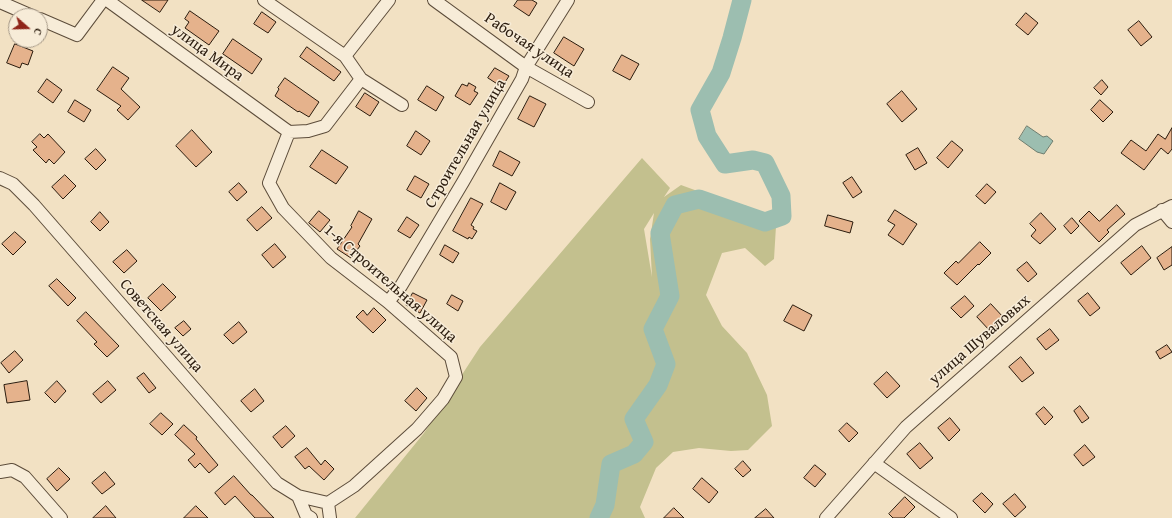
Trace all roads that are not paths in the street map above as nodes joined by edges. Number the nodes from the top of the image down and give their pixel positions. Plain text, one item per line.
1 (103, 0) edge
2 (107, 0) edge
3 (264, 0) edge
4 (388, 0) edge
5 (434, 0) edge
6 (568, 0) edge
7 (2, 1) edge
8 (16, 8) edge
9 (48, 23) edge
10 (346, 56) junction
11 (526, 67) junction
12 (361, 79) junction
13 (588, 102) dead end
14 (402, 105) dead end
15 (289, 132) junction
16 (0, 178) edge
17 (1167, 208) edge
18 (1172, 222) edge
19 (388, 302) junction
20 (874, 463) junction
21 (0, 472) edge
22 (298, 496) junction
23 (328, 503) junction
24 (60, 518) edge
25 (312, 518) edge
26 (330, 518) edge
27 (826, 518) edge
28 (951, 518) edge

1 - 9 street
2 - 15 street, улица Мира
3 - 10 street
4 - 10 street
5 - 11 street, Рабочая улица
6 - 11 street, Строительная улица
7 - 8 street
10 - 12 street
11 - 13 street, Рабочая улица
11 - 19 street, Строительная улица
12 - 14 street
12 - 15 street
15 - 19 street, 1-я Строительная улица
16 - 22 street, Советская улица
17 - 18 street
17 - 20 street, улица Шуваловых
19 - 23 street, 1-я Строительная улица
20 - 27 street, улица Шуваловых
20 - 28 street
21 - 24 street
22 - 23 street, Советская улица
22 - 25 street
23 - 26 street

